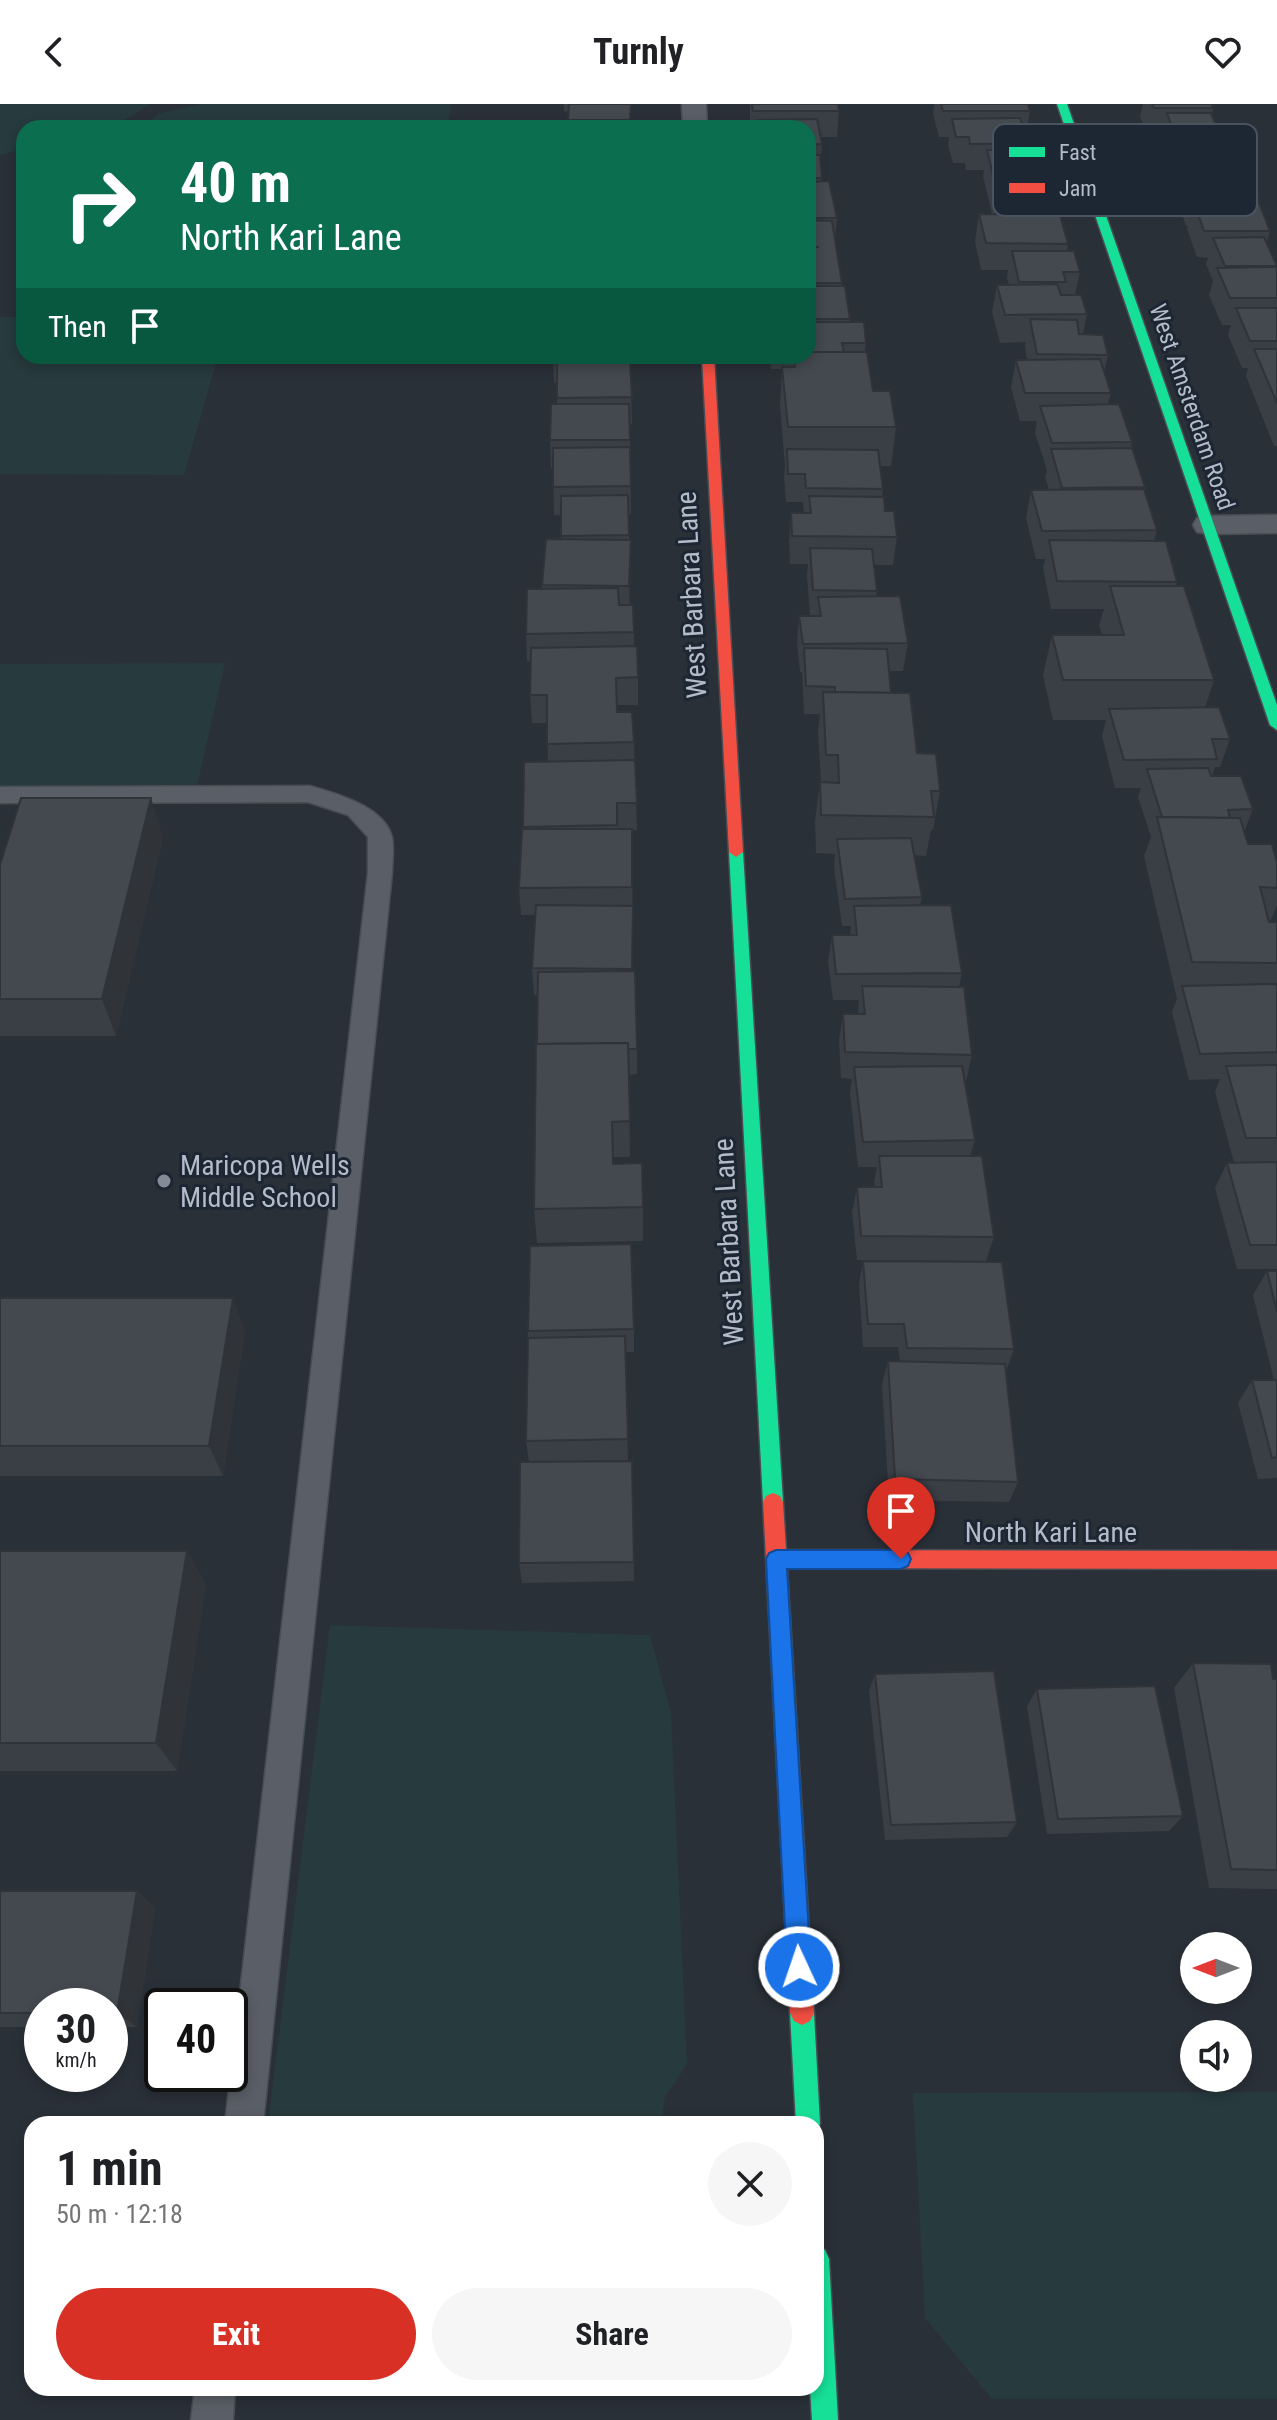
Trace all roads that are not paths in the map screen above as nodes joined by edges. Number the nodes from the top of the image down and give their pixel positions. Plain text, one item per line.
1 (1062, 104) edge
2 (1069, 124) edge
3 (1101, 216) edge
4 (708, 364) edge
5 (1277, 524) edge
6 (1208, 525) junction
7 (1277, 725) edge
8 (0, 795) edge
9 (776, 1559) junction
10 (1277, 1560) edge
11 (245, 2116) edge
12 (808, 2116) edge
13 (214, 2396) edge
14 (824, 2396) edge
15 (212, 2420) edge
16 (825, 2420) edge

1 - 2 street, West Amsterdam Road
3 - 6 street, West Amsterdam Road
4 - 9 street, West Barbara Lane
5 - 6 street
6 - 7 street, West Amsterdam Road
8 - 11 lane
9 - 10 street, North Kari Lane
9 - 12 street, West Barbara Lane
13 - 15 lane
14 - 16 street

